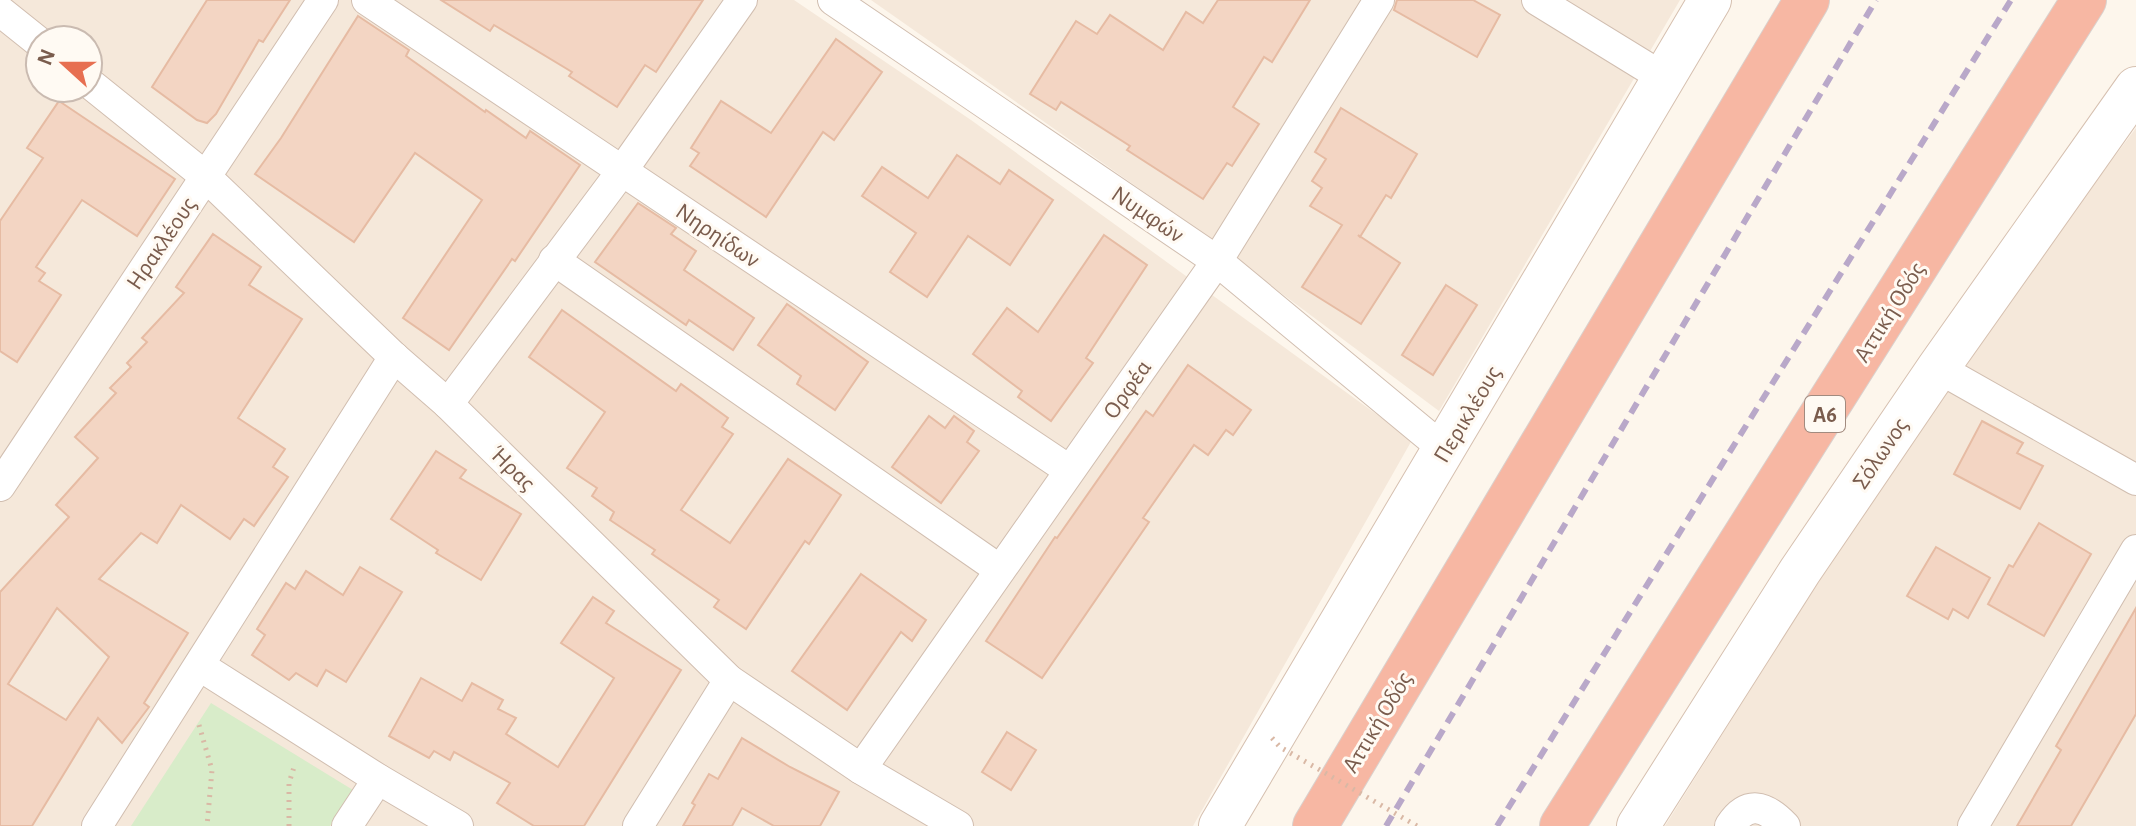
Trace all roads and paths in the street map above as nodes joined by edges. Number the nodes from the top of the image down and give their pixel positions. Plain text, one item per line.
1 (323, 0) edge
2 (367, 0) edge
3 (742, 0) edge
4 (833, 0) edge
5 (1379, 0) edge
6 (1537, 0) edge
7 (1710, 0) edge
8 (1807, 0) edge
9 (2084, 0) edge
10 (0, 11) edge
11 (24, 30) edge
12 (1664, 78) junction
13 (2136, 88) edge
14 (104, 95) edge
15 (622, 171) junction
16 (205, 176) junction
17 (554, 260) junction
18 (1217, 261) junction
19 (394, 357) junction
20 (1938, 368) junction
21 (448, 404) junction
22 (1445, 450) junction
23 (1069, 470) junction
24 (2136, 480) edge
25 (0, 486) edge
26 (2136, 550) edge
27 (1000, 570) junction
28 (200, 666) junction
29 (729, 680) junction
30 (199, 721) dead end
31 (1272, 738) junction
32 (298, 756) dead end
33 (861, 769) junction
34 (378, 779) junction
35 (97, 826) edge
36 (207, 826) edge
37 (289, 826) edge
38 (347, 826) edge
39 (458, 826) edge
40 (638, 826) edge
41 (958, 826) edge
42 (1220, 826) edge
43 (1315, 826) edge
44 (1417, 826) edge
45 (1562, 826) edge
46 (1638, 826) edge
47 (1730, 826) edge
48 (1785, 826) edge
49 (1973, 826) edge

1 - 16 street, Ηρακλέους
2 - 15 street, Νηρηίδων
3 - 15 street
4 - 18 street, Νυμφών
5 - 18 street, Ορφέα
6 - 12 street
7 - 12 street, Περικλέους
8 - 43 highway, Αττική Οδός
9 - 45 highway, Αττική Οδός / Α6
10 - 11 street
12 - 22 street, Περικλέους
13 - 20 street, Σόλωνος
14 - 16 street, Ήρας
15 - 17 street
15 - 23 street, Νηρηίδων
16 - 19 street, Ήρας
16 - 25 street, Ηρακλέους
17 - 21 street
17 - 27 street
18 - 22 street, Νυμφών
18 - 23 street, Ορφέα
19 - 21 street, Ήρας
19 - 28 street
20 - 24 street
20 - 46 street, Σόλωνος
21 - 29 street, Ήρας
22 - 31 street, Περικλέους
23 - 27 street, Ορφέα
26 - 49 street
27 - 33 street, Ορφέα
28 - 34 street
28 - 35 street
29 - 33 street, Ήρας
29 - 40 street
30 - 36 path
31 - 42 street, Περικλέους
31 - 44 path, bridge
32 - 37 path
33 - 41 street, Ήρας
34 - 38 street
34 - 39 street
47 - 48 street

